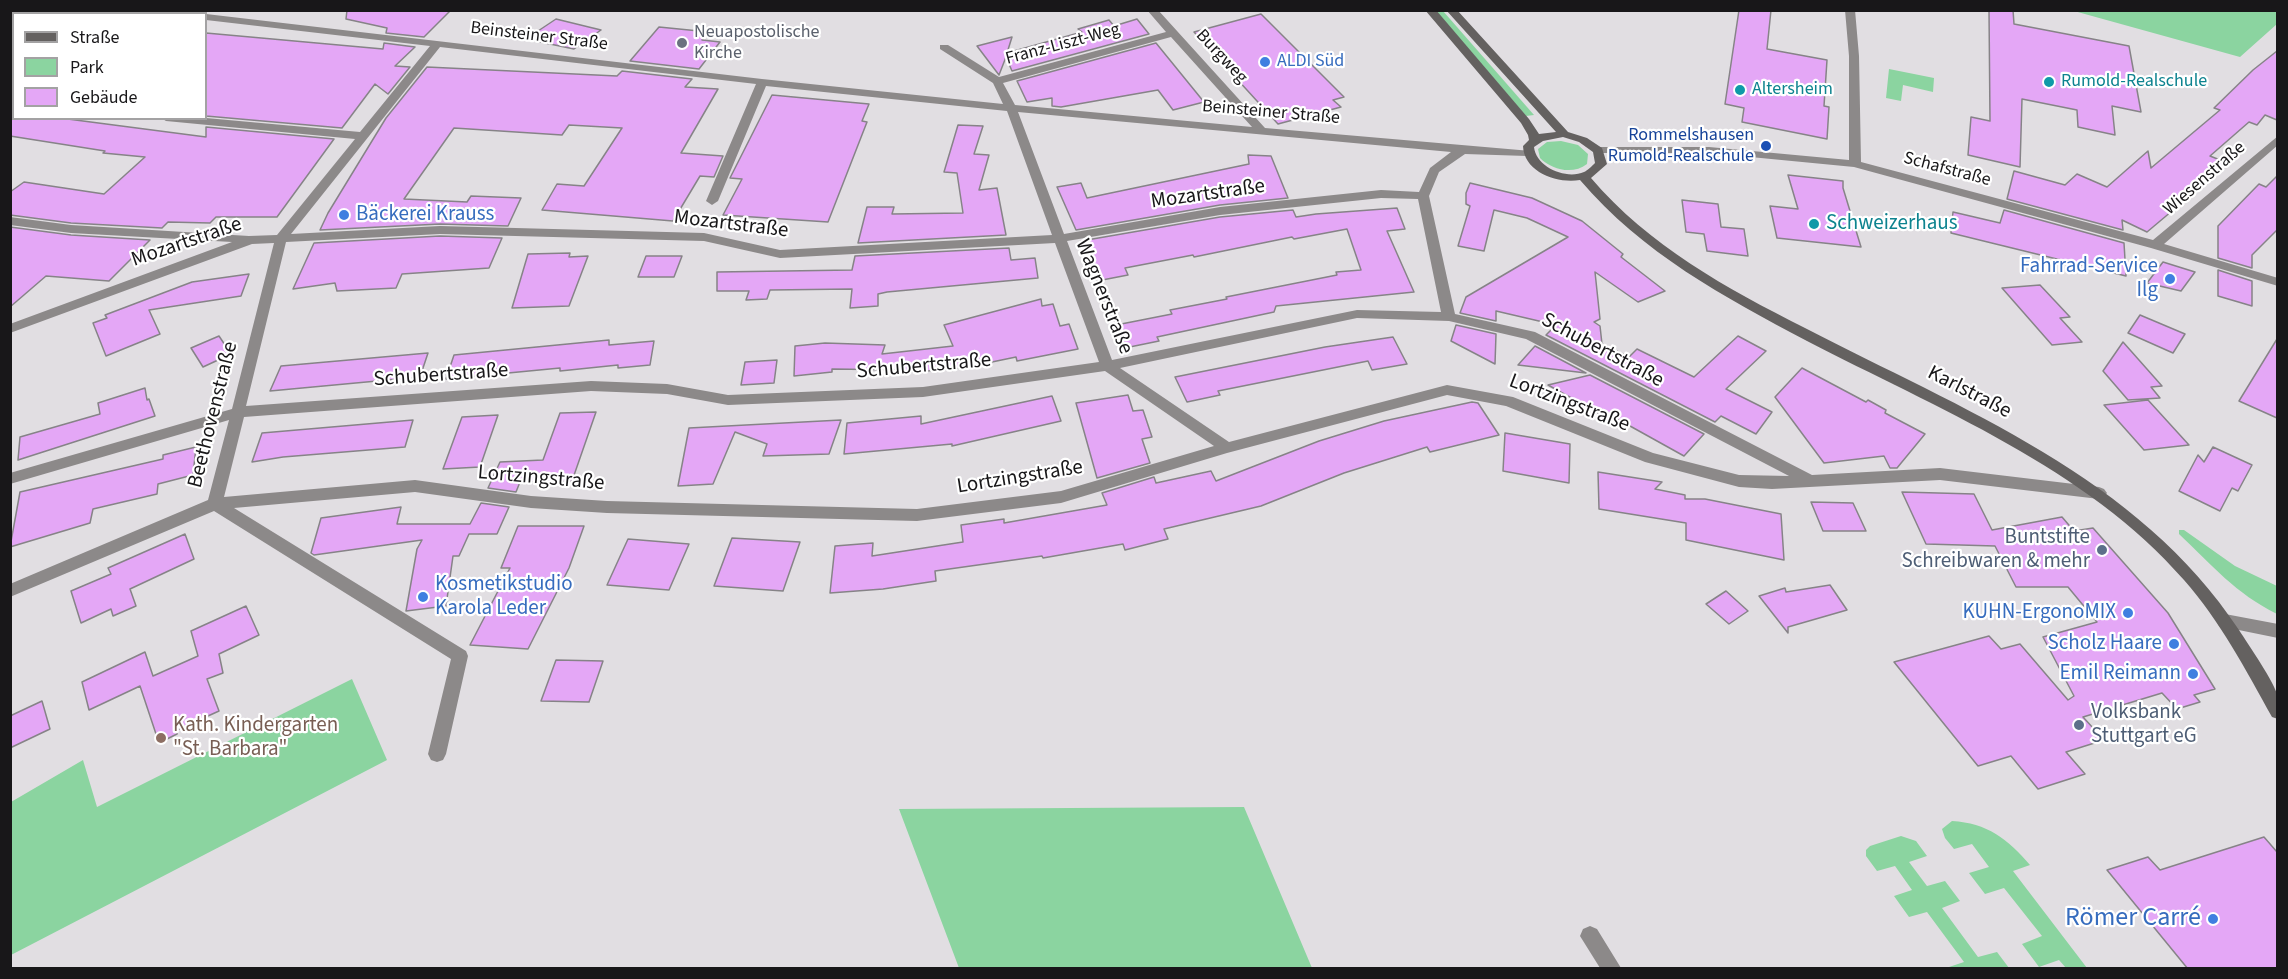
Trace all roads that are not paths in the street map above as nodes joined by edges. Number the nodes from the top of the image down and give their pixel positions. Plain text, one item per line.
1 (1152, 10) edge
2 (1430, 10) edge
3 (1451, 10) edge
4 (1850, 10) edge
5 (207, 17) edge
6 (1174, 33) junction
7 (438, 43) junction
8 (944, 47) dead end
9 (997, 81) junction
10 (762, 82) junction
11 (1011, 108) junction
12 (188, 120) edge
13 (1262, 130) junction
14 (1564, 134) junction
15 (361, 136) junction
16 (2277, 139) edge
17 (1534, 140) junction
18 (1462, 150) junction
19 (1598, 150) junction
20 (1527, 153) junction
21 (1855, 164) junction
22 (1583, 177) junction
23 (1423, 196) junction
24 (712, 201) dead end
25 (10, 221) edge
26 (281, 238) junction
27 (1058, 239) junction
28 (250, 240) junction
29 (2156, 245) junction
30 (2277, 282) edge
31 (1449, 317) junction
32 (10, 329) edge
33 (1107, 366) junction
34 (238, 412) junction
35 (1227, 448) junction
36 (10, 479) edge
37 (1810, 480) junction
38 (2099, 493) junction
39 (215, 504) junction
40 (10, 591) edge
41 (2225, 621) junction
42 (2277, 631) edge
43 (2277, 712) edge
44 (437, 754) dead end
45 (1590, 936) dead end
46 (1611, 969) edge

1 - 6 street, Burgweg
2 - 17 main road
3 - 14 main road
4 - 21 street
5 - 7 street, Beinsteiner Straße
6 - 9 street, Franz-Liszt-Weg
6 - 13 street, Burgweg
7 - 10 street, Beinsteiner Straße
7 - 15 street, Beethovenstraße
8 - 9 street
9 - 11 street
10 - 11 street, Beinsteiner Straße
10 - 24 street
11 - 13 street, Beinsteiner Straße
11 - 27 street, Wagnerstraße
12 - 15 street
13 - 18 street, Beinsteiner Straße
14 - 17 main road
14 - 19 main road
15 - 26 street, Beethovenstraße
16 - 29 street, Wiesenstraße
17 - 20 main road
18 - 20 street, Beinsteiner Straße
18 - 23 street
19 - 21 street, Schafstraße
19 - 22 main road
20 - 22 main road
21 - 29 street, Schafstraße
22 - 38 main road, Karlstraße
23 - 27 street, Mozartstraße
23 - 31 street
25 - 28 street
26 - 27 street, Mozartstraße
26 - 28 street, Mozartstraße
26 - 34 street, Beethovenstraße
27 - 33 street, Wagnerstraße
28 - 32 street, Mozartstraße
29 - 30 street, Schafstraße
31 - 33 street, Schubertstraße
31 - 37 street, Schubertstraße
33 - 34 street, Schubertstraße
33 - 35 street, Wagnerstraße
34 - 36 street, Schubertstraße
34 - 39 street, Beethovenstraße
35 - 37 street, Lortzingstraße
35 - 39 street, Lortzingstraße
37 - 38 street, Lortzingstraße
38 - 41 main road, Karlstraße
39 - 40 street, Lortzingstraße
39 - 44 street, Beethovenstraße
41 - 42 street
41 - 43 main road, Karlstraße
45 - 46 street

